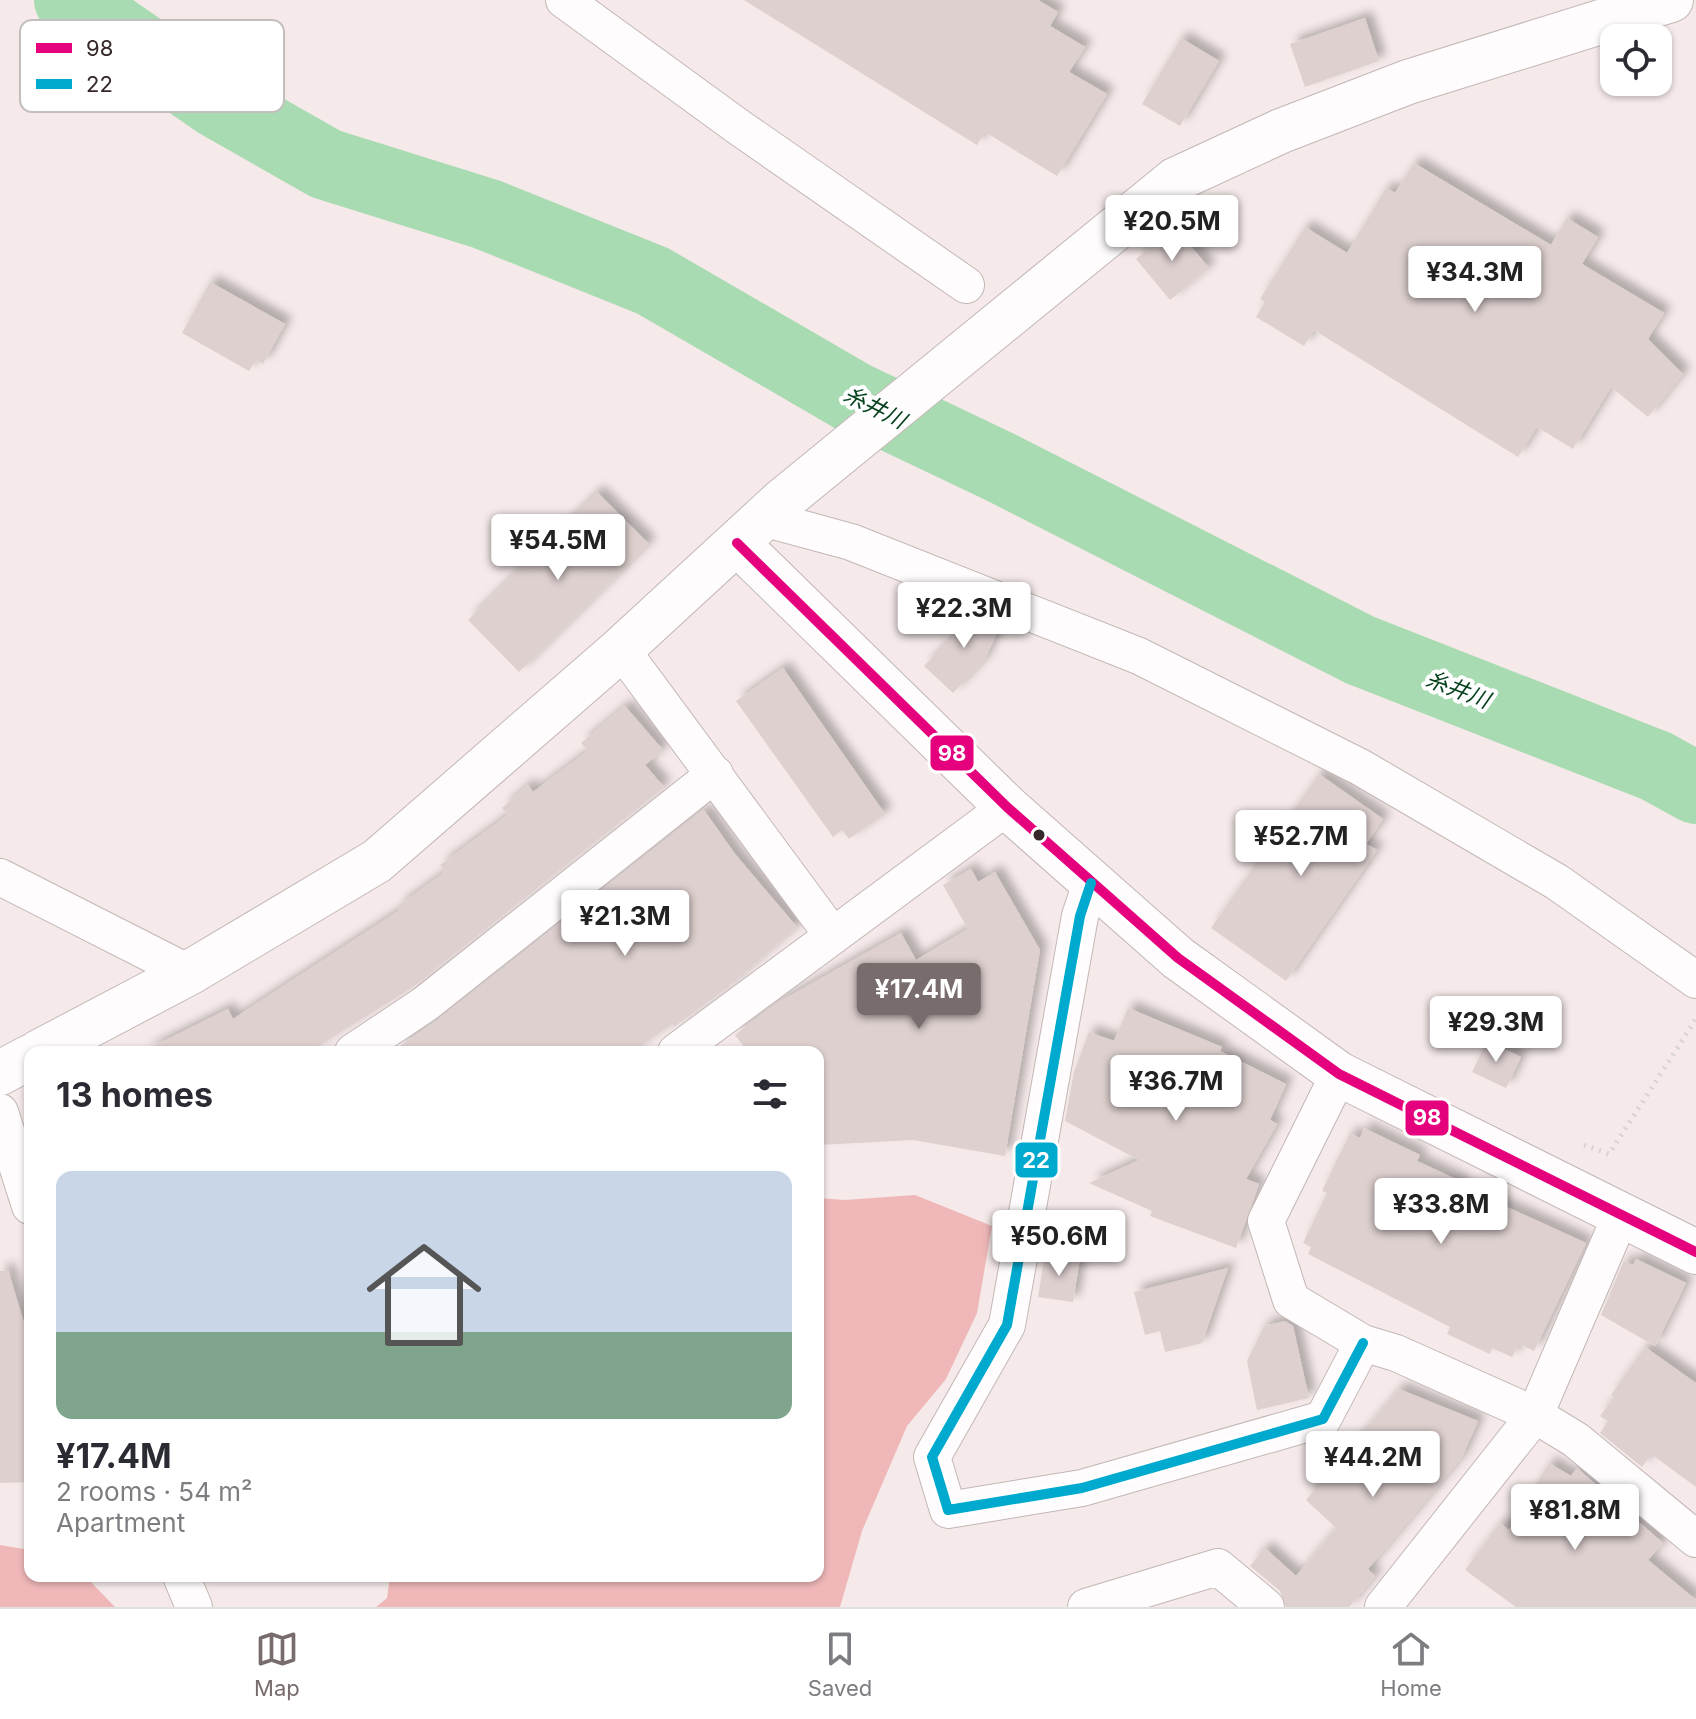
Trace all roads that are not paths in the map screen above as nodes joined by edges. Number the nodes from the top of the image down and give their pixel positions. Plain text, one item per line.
1 (564, 0) edge
2 (1671, 0) edge
3 (966, 285) dead end
4 (761, 520) junction
5 (621, 649) junction
6 (715, 774) junction
7 (1007, 807) junction
8 (0, 877) edge
9 (1091, 883) junction
10 (833, 936) junction
11 (189, 973) junction
12 (1696, 980) edge
13 (50, 1046) edge
14 (362, 1046) edge
15 (684, 1046) edge
16 (24, 1060) edge
17 (0, 1073) edge
18 (1339, 1074) junction
19 (0, 1112) edge
20 (24, 1187) edge
21 (1621, 1215) junction
22 (1696, 1252) edge
23 (1363, 1343) junction
24 (1535, 1415) junction
25 (1696, 1539) edge
26 (184, 1582) edge
27 (194, 1607) edge
28 (1086, 1607) edge
29 (1266, 1607) edge
30 (1383, 1607) edge

1 - 3 street
2 - 4 street
4 - 5 street
4 - 7 street
4 - 12 street
5 - 6 street
5 - 11 street
6 - 10 street
6 - 14 street
7 - 9 street
7 - 10 street
8 - 11 street
9 - 18 street
9 - 23 street
10 - 15 street
11 - 13 street
16 - 17 street
18 - 21 street
18 - 23 street
19 - 20 street
21 - 22 street
21 - 24 street
23 - 24 street
24 - 25 street
24 - 30 street
26 - 27 street
28 - 29 street

